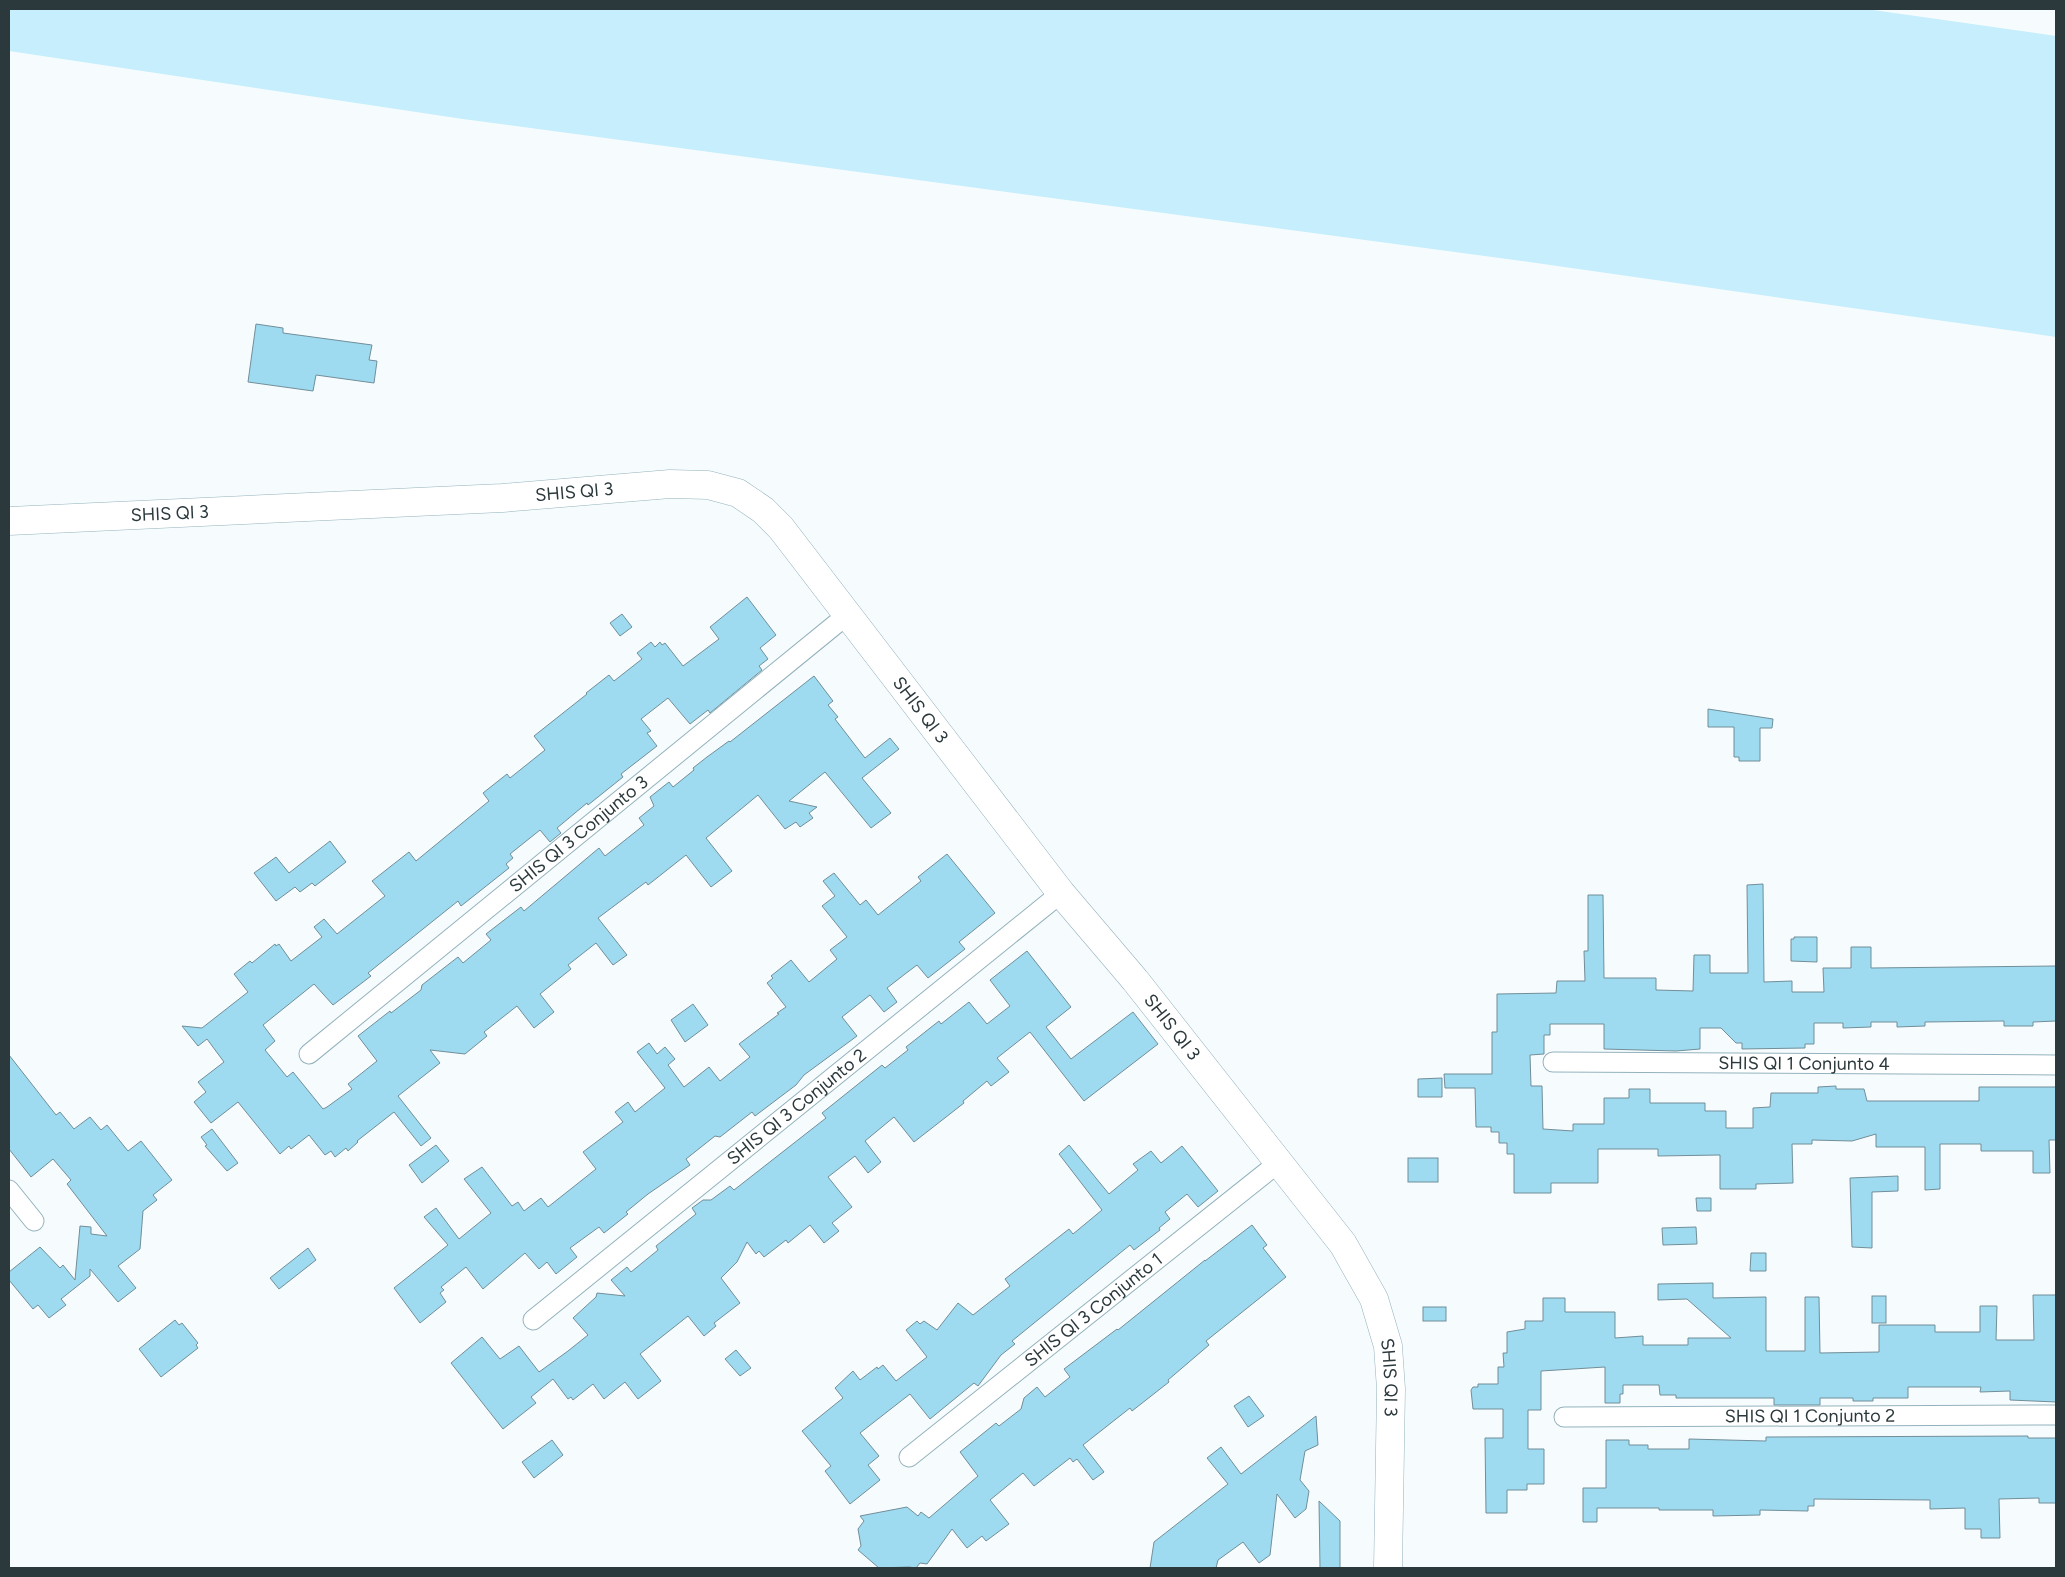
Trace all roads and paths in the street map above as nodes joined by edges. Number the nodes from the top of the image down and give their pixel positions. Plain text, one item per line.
1 (9, 521) edge
2 (847, 615) junction
3 (1061, 893) junction
4 (309, 1054) dead end
5 (1553, 1062) dead end
6 (2056, 1065) edge
7 (1278, 1162) junction
8 (9, 1190) edge
9 (34, 1221) dead end
10 (533, 1320) dead end
11 (2056, 1415) edge
12 (1564, 1417) dead end
13 (909, 1457) dead end
14 (1388, 1568) edge

1 - 2 street, SHIS QI 3
2 - 3 street, SHIS QI 3
2 - 4 street, SHIS QI 3 Conjunto 3
3 - 7 street, SHIS QI 3
3 - 10 street, SHIS QI 3 Conjunto 2
5 - 6 street, SHIS QI 1 Conjunto 4
7 - 13 street, SHIS QI 3 Conjunto 1
7 - 14 street, SHIS QI 3
8 - 9 street
11 - 12 street, SHIS QI 1 Conjunto 2

